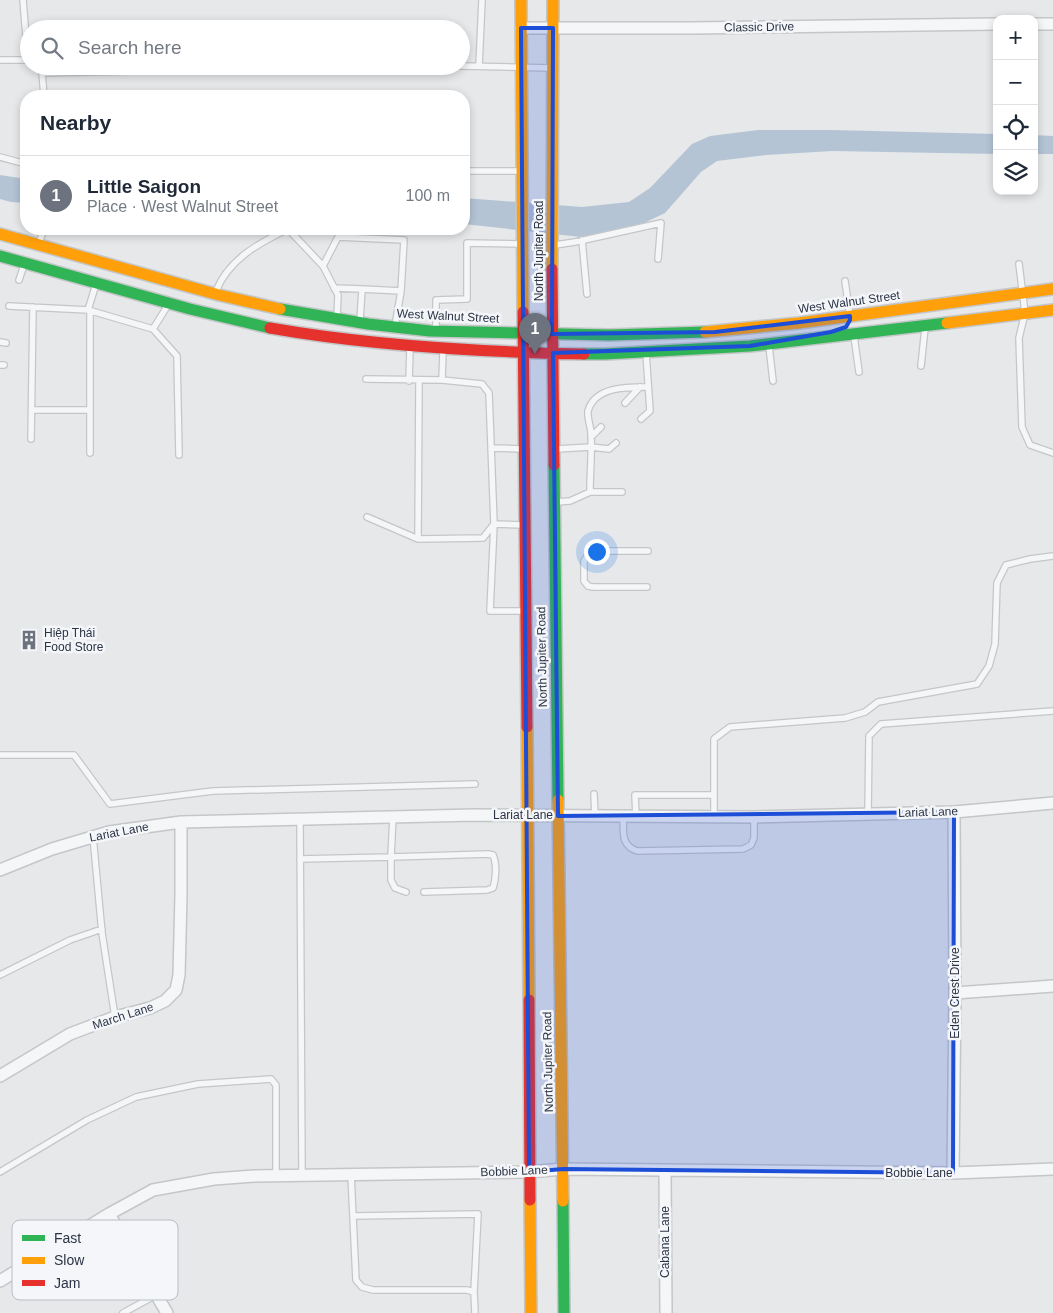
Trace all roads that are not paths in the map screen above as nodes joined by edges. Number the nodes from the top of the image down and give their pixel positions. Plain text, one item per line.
1 (23, 0) edge
2 (482, 0) edge
3 (521, 0) edge
4 (553, 0) edge
5 (25, 20) edge
6 (993, 24) edge
7 (1038, 24) edge
8 (1053, 24) edge
9 (521, 28) junction
10 (553, 28) junction
11 (0, 60) edge
12 (20, 60) edge
13 (470, 66) edge
14 (478, 66) junction
15 (521, 68) junction
16 (553, 68) junction
17 (42, 75) edge
18 (43, 90) edge
19 (0, 156) edge
20 (20, 162) edge
21 (470, 170) edge
22 (522, 173) junction
23 (0, 234) edge
24 (42, 235) edge
25 (276, 235) edge
26 (294, 235) edge
27 (522, 240) junction
28 (582, 240) junction
29 (552, 243) junction
30 (38, 245) junction
31 (0, 246) edge
32 (0, 256) edge
33 (658, 259) dead end
34 (99, 262) junction
35 (25, 263) junction
36 (1018, 264) dead end
37 (322, 266) junction
38 (19, 280) dead end
39 (845, 281) dead end
40 (96, 283) junction
41 (334, 288) junction
42 (362, 289) junction
43 (1053, 290) edge
44 (401, 291) junction
45 (1022, 293) junction
46 (215, 294) junction
47 (586, 294) dead end
48 (169, 304) junction
49 (931, 305) junction
50 (9, 306) dead end
51 (33, 307) junction
52 (1053, 310) edge
53 (89, 311) junction
54 (296, 313) junction
55 (1025, 313) junction
56 (218, 316) junction
57 (850, 316) junction
58 (337, 319) junction
59 (360, 323) junction
60 (926, 325) junction
61 (395, 327) junction
62 (153, 329) junction
63 (436, 331) junction
64 (523, 333) junction
65 (552, 334) junction
66 (854, 334) junction
67 (772, 343) junction
68 (410, 346) junction
69 (443, 349) junction
70 (524, 352) junction
71 (646, 352) junction
72 (553, 353) junction
73 (921, 366) dead end
74 (859, 372) dead end
75 (366, 379) dead end
76 (442, 380) junction
77 (409, 381) junction
78 (419, 381) junction
79 (772, 381) dead end
80 (640, 387) junction
81 (648, 387) junction
82 (624, 403) dead end
83 (32, 410) junction
84 (90, 410) junction
85 (640, 419) dead end
86 (601, 427) dead end
87 (591, 437) junction
88 (32, 439) dead end
89 (616, 443) dead end
90 (591, 447) junction
91 (491, 448) junction
92 (524, 449) junction
93 (554, 450) junction
94 (90, 453) dead end
95 (1053, 453) edge
96 (179, 455) dead end
97 (590, 492) junction
98 (622, 492) dead end
99 (554, 502) junction
100 (367, 517) dead end
101 (494, 524) junction
102 (525, 525) junction
103 (418, 539) junction
104 (648, 551) dead end
105 (1053, 556) edge
106 (647, 587) dead end
107 (541, 611) junction
108 (1053, 711) edge
109 (0, 755) edge
110 (475, 784) dead end
111 (594, 794) dead end
112 (714, 795) junction
113 (1053, 803) edge
114 (954, 812) junction
115 (868, 814) junction
116 (393, 816) junction
117 (528, 816) junction
118 (558, 816) junction
119 (595, 816) junction
120 (623, 816) junction
121 (636, 816) junction
122 (714, 817) junction
123 (754, 817) junction
124 (300, 818) junction
125 (181, 822) junction
126 (93, 836) junction
127 (391, 857) junction
128 (300, 858) junction
129 (0, 870) edge
130 (406, 892) dead end
131 (424, 892) dead end
132 (102, 928) junction
133 (0, 975) edge
134 (1053, 986) edge
135 (955, 993) junction
136 (114, 1017) junction
137 (0, 1076) edge
138 (563, 1169) junction
139 (1053, 1169) edge
140 (665, 1170) junction
141 (0, 1172) edge
142 (529, 1172) junction
143 (953, 1173) junction
144 (351, 1175) junction
145 (276, 1176) junction
146 (302, 1176) junction
147 (110, 1214) junction
148 (353, 1216) junction
149 (100, 1220) edge
150 (113, 1220) edge
151 (12, 1274) edge
152 (0, 1281) edge
153 (474, 1292) junction
154 (147, 1300) edge
155 (159, 1300) edge
156 (123, 1313) edge
157 (167, 1313) edge
158 (476, 1313) edge
159 (531, 1313) edge
160 (564, 1313) edge
161 (666, 1313) edge

1 - 5 lane
2 - 14 lane
3 - 9 main road, North Jupiter Road
4 - 10 main road, North Jupiter Road
6 - 10 street, Classic Drive
7 - 8 street
9 - 10 street, Classic Drive
9 - 15 main road, North Jupiter Road
10 - 16 main road, North Jupiter Road
11 - 12 lane
13 - 14 lane
14 - 15 lane
15 - 16 lane
15 - 22 main road, North Jupiter Road
16 - 29 main road, North Jupiter Road
17 - 18 lane
19 - 20 lane
21 - 22 lane
22 - 27 main road, North Jupiter Road
23 - 30 main road, West Walnut Street
24 - 30 lane
25 - 46 lane
26 - 37 lane
27 - 63 lane
27 - 64 main road, North Jupiter Road
28 - 29 lane
28 - 33 lane
28 - 47 lane
29 - 65 main road, North Jupiter Road
30 - 31 main road
30 - 34 main road, West Walnut Street
32 - 35 main road
34 - 35 main road
34 - 46 main road, West Walnut Street
35 - 38 lane
35 - 40 main road
36 - 45 lane
37 - 41 lane
37 - 44 lane
39 - 57 lane
40 - 48 main road
40 - 53 lane
41 - 42 lane
41 - 58 lane
42 - 44 lane
42 - 59 lane
43 - 45 main road, West Walnut Street
44 - 61 lane
45 - 49 main road, West Walnut Street
45 - 55 lane
46 - 48 main road
46 - 54 main road, West Walnut Street
48 - 56 main road
48 - 62 lane
49 - 57 main road, West Walnut Street
49 - 66 main road
50 - 51 lane
51 - 53 lane
51 - 83 lane
52 - 55 main road
53 - 62 lane
53 - 84 lane
54 - 56 main road
54 - 58 main road, West Walnut Street
55 - 60 main road
55 - 95 lane
56 - 68 main road
57 - 65 main road, West Walnut Street
57 - 67 main road
58 - 59 main road, West Walnut Street
59 - 61 main road, West Walnut Street
60 - 66 main road
60 - 73 lane
61 - 63 main road, West Walnut Street
62 - 96 lane
63 - 64 main road, West Walnut Street
64 - 65 main road, West Walnut Street
64 - 70 main road, North Jupiter Road
65 - 72 main road, North Jupiter Road
66 - 67 main road
66 - 74 lane
67 - 71 main road
67 - 79 lane
68 - 69 main road
68 - 77 lane
69 - 70 main road
69 - 76 lane
70 - 72 main road
70 - 92 main road, North Jupiter Road
71 - 72 main road
71 - 81 lane
72 - 93 main road, North Jupiter Road
75 - 77 lane
76 - 78 lane
76 - 91 lane
77 - 78 lane
78 - 103 lane
80 - 81 lane
80 - 82 lane
80 - 87 lane
81 - 85 lane
83 - 84 lane
83 - 88 lane
84 - 94 lane
86 - 87 lane
87 - 90 lane
89 - 90 lane
90 - 93 lane
90 - 97 lane
91 - 92 lane
91 - 101 lane
92 - 102 main road, North Jupiter Road
93 - 99 main road, North Jupiter Road
97 - 98 lane
97 - 99 lane
99 - 107 main road, North Jupiter Road
100 - 103 lane
101 - 102 lane
101 - 103 lane
101 - 107 lane
102 - 107 main road, North Jupiter Road
104 - 106 lane
105 - 112 lane
107 - 117 main road, North Jupiter Road
107 - 118 main road, North Jupiter Road
108 - 115 lane
109 - 110 lane
111 - 119 lane
112 - 121 lane
112 - 122 lane
113 - 114 street, Lariat Lane
114 - 115 street, Lariat Lane
114 - 135 street, Eden Crest Drive
115 - 123 street, Lariat Lane
116 - 117 street, Lariat Lane
116 - 124 street, Lariat Lane
116 - 127 lane
117 - 118 street, Lariat Lane
117 - 142 main road, North Jupiter Road
118 - 119 street, Lariat Lane
118 - 138 main road, North Jupiter Road
119 - 120 street, Lariat Lane
120 - 121 street, Lariat Lane
120 - 123 lane
121 - 122 street, Lariat Lane
122 - 123 street, Lariat Lane
124 - 125 street, Lariat Lane
124 - 128 lane
125 - 126 street, Lariat Lane
125 - 136 street, March Lane
126 - 129 street, Lariat Lane
126 - 132 lane
127 - 128 lane
127 - 130 lane
127 - 131 lane
128 - 146 lane
132 - 133 lane
132 - 136 lane
134 - 135 street
135 - 143 street, Eden Crest Drive
136 - 137 street, March Lane
138 - 140 street, Bobbie Lane
138 - 142 street, Bobbie Lane
138 - 160 main road, North Jupiter Road
139 - 143 street, Bobbie Lane
140 - 143 street, Bobbie Lane
140 - 161 street, Cabana Lane
141 - 145 lane
142 - 144 street, Bobbie Lane
142 - 159 main road, North Jupiter Road
144 - 146 street, Bobbie Lane
144 - 148 lane
145 - 146 street, Bobbie Lane
145 - 147 street, Bobbie Lane
147 - 149 street, Bobbie Lane
147 - 150 street
148 - 153 lane
148 - 153 lane
151 - 152 street, Bobbie Lane
153 - 158 lane
154 - 156 lane
155 - 157 street

